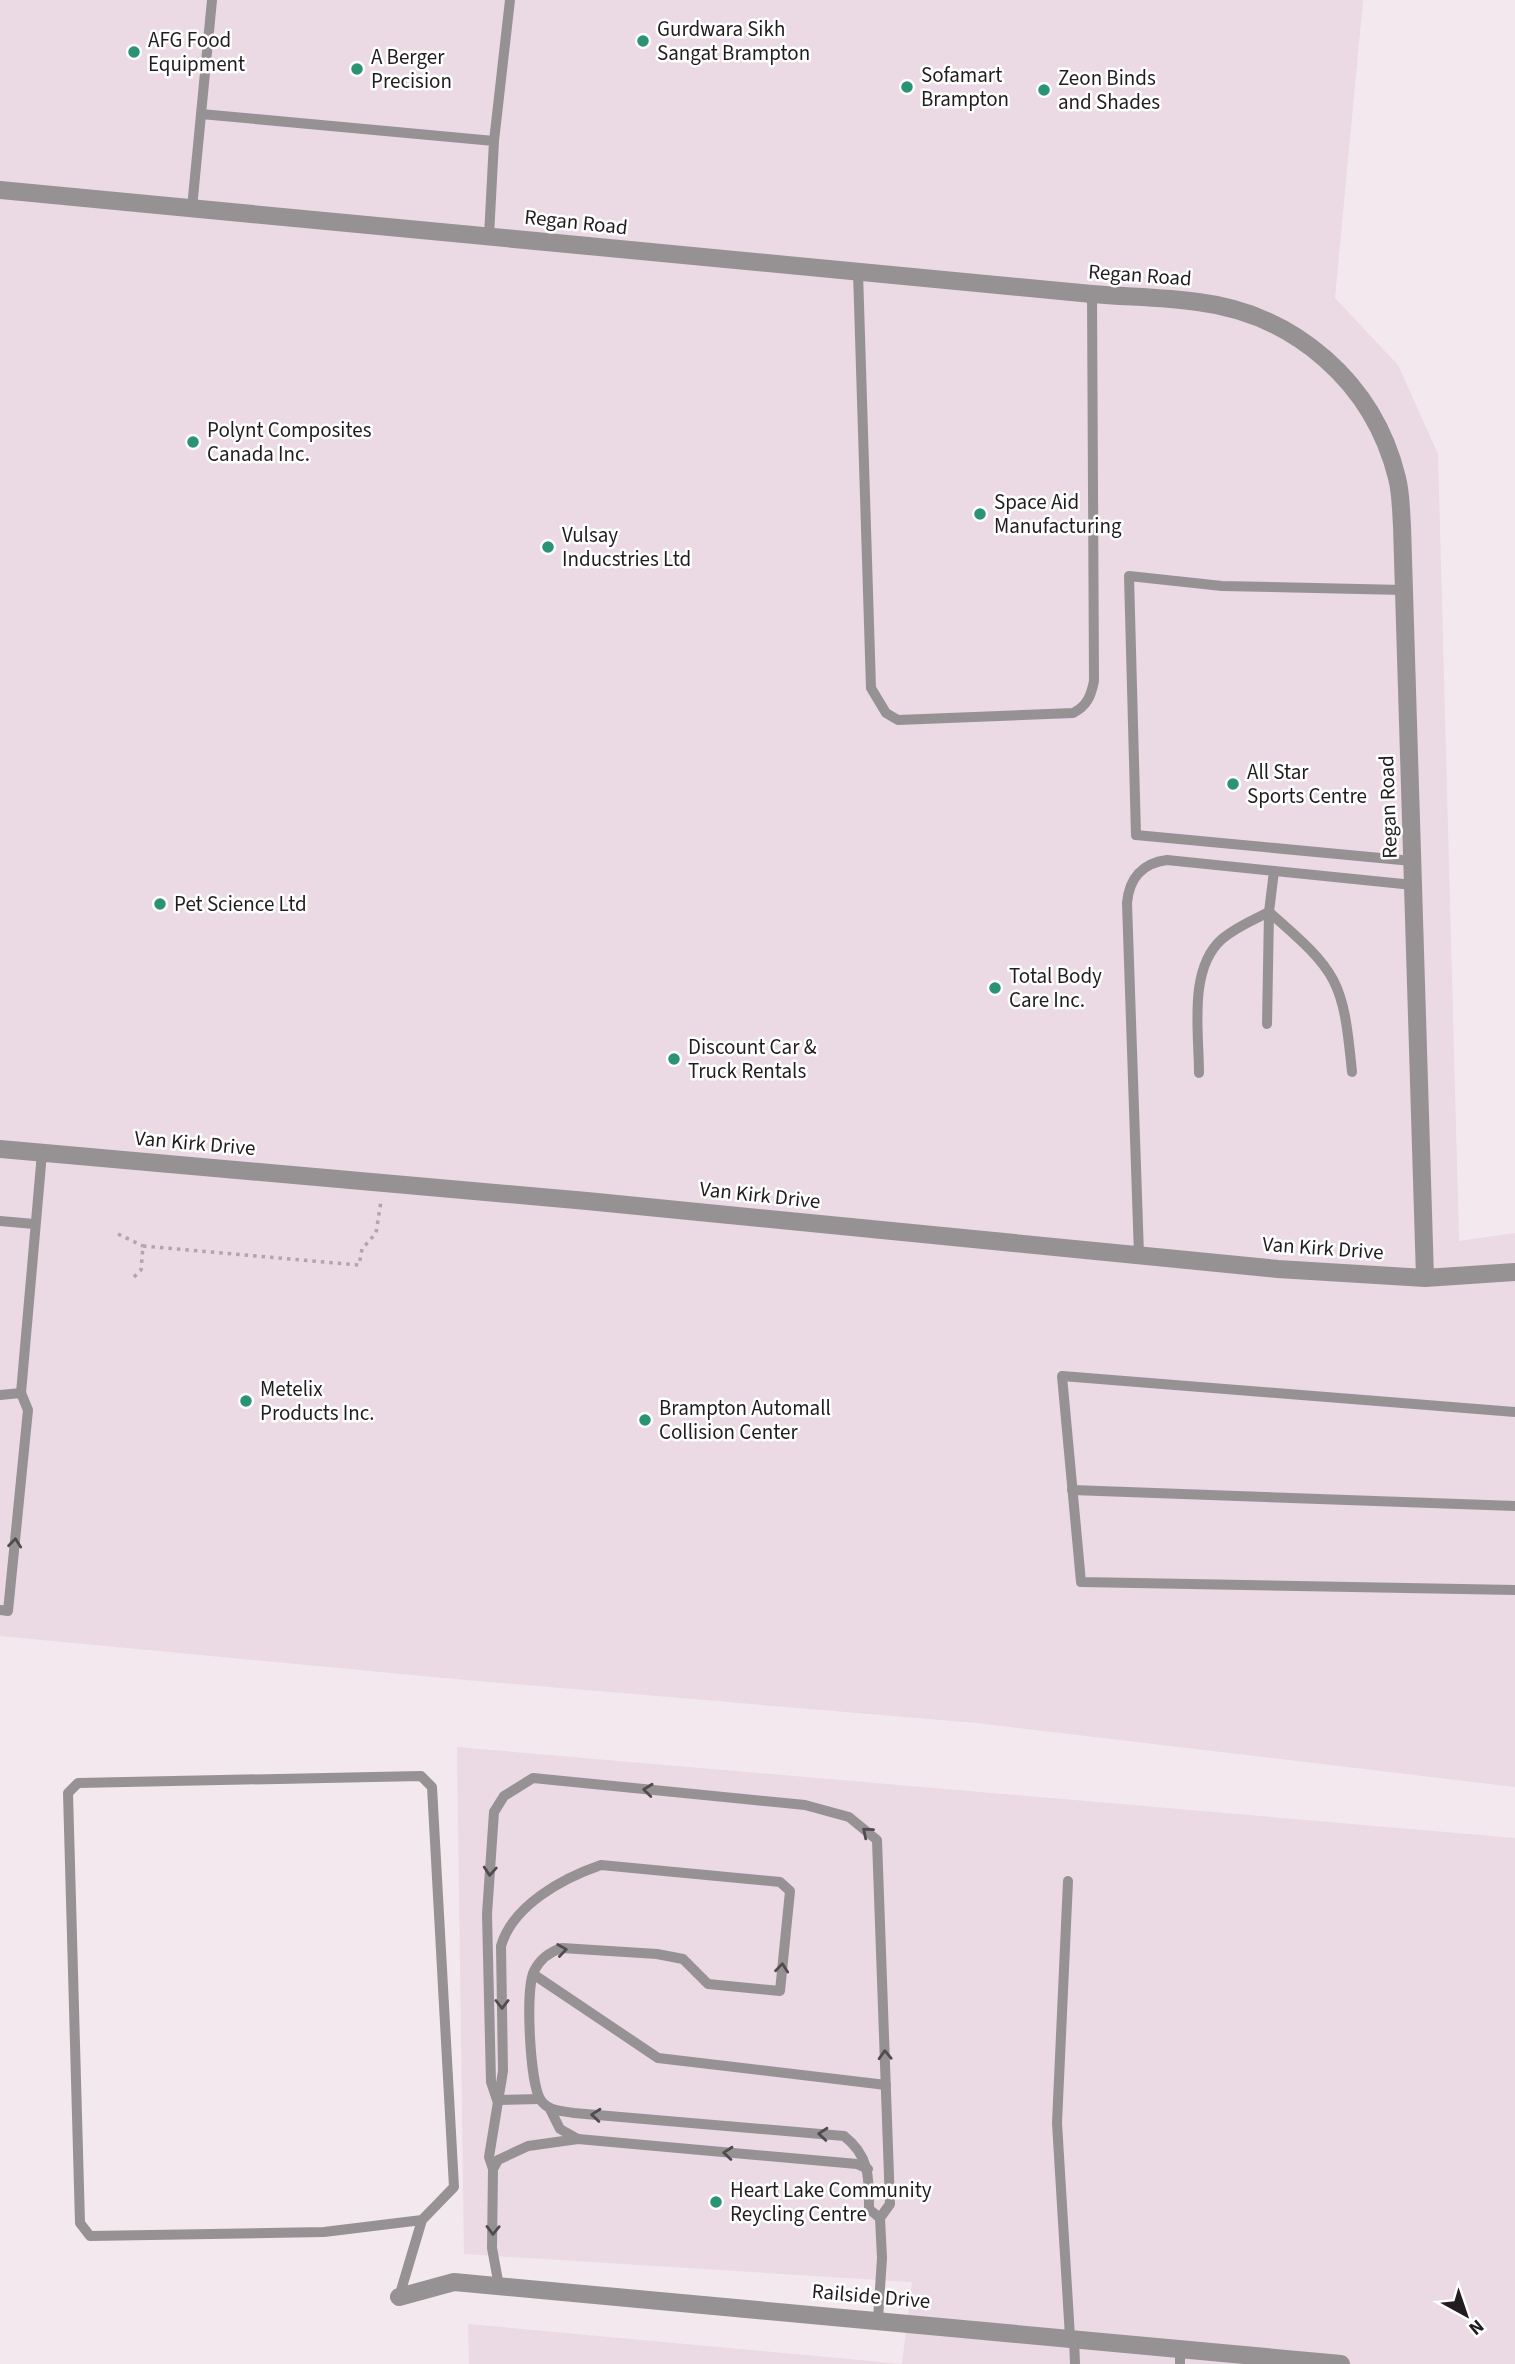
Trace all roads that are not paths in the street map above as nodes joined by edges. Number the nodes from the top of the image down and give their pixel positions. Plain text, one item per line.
1 (212, 0) edge
2 (510, 0) edge
3 (201, 114) junction
4 (495, 141) junction
5 (0, 190) edge
6 (191, 208) junction
7 (489, 236) junction
8 (858, 272) junction
9 (1092, 294) junction
10 (1404, 590) junction
11 (1412, 861) junction
12 (1274, 871) junction
13 (1413, 885) junction
14 (1269, 912) junction
15 (1267, 1024) dead end
16 (1352, 1072) dead end
17 (1199, 1073) dead end
18 (0, 1149) edge
19 (42, 1153) junction
20 (0, 1221) edge
21 (34, 1224) junction
22 (1139, 1255) junction
23 (1515, 1272) edge
24 (1425, 1278) junction
25 (21, 1393) junction
26 (0, 1395) edge
27 (1515, 1412) edge
28 (1072, 1490) junction
29 (1515, 1506) edge
30 (1515, 1590) edge
31 (4, 1610) edge
32 (1068, 1881) dead end
33 (533, 1973) junction
34 (886, 2085) junction
35 (540, 2099) junction
36 (496, 2101) junction
37 (550, 2109) junction
38 (578, 2139) junction
39 (493, 2169) junction
40 (868, 2169) junction
41 (880, 2218) junction
42 (422, 2220) junction
43 (499, 2286) junction
44 (399, 2297) joint
45 (878, 2319) junction
46 (1072, 2337) junction
47 (1180, 2356) edge
48 (1075, 2364) edge
49 (1340, 2364) edge

1 - 3 lane
2 - 4 lane
3 - 4 lane
3 - 6 lane
4 - 7 lane
5 - 6 street, Regan Road
6 - 7 street, Regan Road
7 - 8 street, Regan Road
8 - 9 street, Regan Road
8 - 9 lane
9 - 10 street, Regan Road
10 - 11 street, Regan Road
10 - 11 lane
11 - 13 street, Regan Road
12 - 13 lane
12 - 14 lane
12 - 22 lane
13 - 24 street, Regan Road
14 - 15 lane
14 - 16 lane
14 - 17 lane
18 - 19 street, Van Kirk Drive
19 - 21 lane
19 - 22 street, Van Kirk Drive
20 - 21 lane
21 - 25 lane
22 - 24 street, Van Kirk Drive
23 - 24 street, Van Kirk Drive
25 - 26 lane
31 -> 25 lane
27 - 28 lane
28 - 29 lane
28 - 30 lane
32 - 46 lane
33 - 34 lane
33 - 35 lane
33 -> 36 lane
34 -> 36 lane
34 - 41 lane
35 - 36 lane
35 - 37 lane
36 - 39 lane
37 - 38 lane
40 -> 37 lane
38 - 39 lane
40 -> 38 lane
39 -> 43 lane
40 - 41 lane
41 - 45 lane
42 - 42 lane
42 - 44 lane
43 - 44 street, Railside Drive
43 - 45 street, Railside Drive
45 - 46 street, Railside Drive
46 - 47 street, Railside Drive
46 - 48 lane
47 - 49 street, Railside Drive

